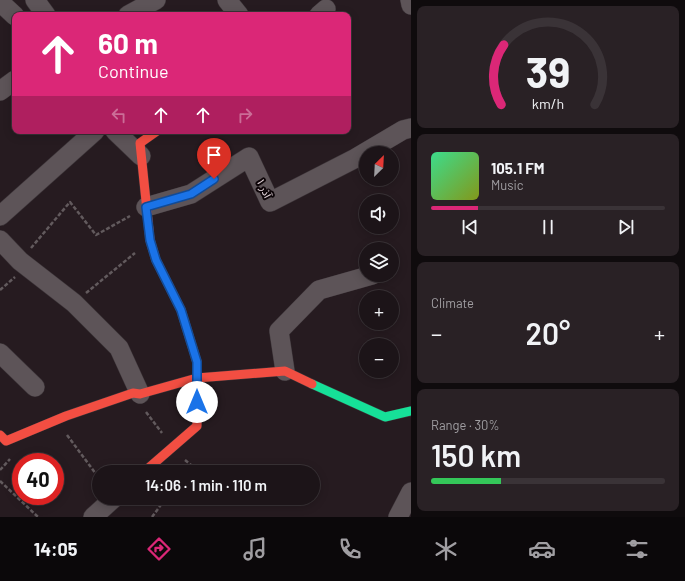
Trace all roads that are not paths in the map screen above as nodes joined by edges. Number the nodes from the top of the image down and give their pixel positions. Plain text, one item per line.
1 (35, 0) edge
2 (156, 0) edge
3 (227, 0) edge
4 (410, 0) edge
5 (0, 2) edge
6 (411, 4) edge
7 (44, 12) edge
8 (134, 12) edge
9 (237, 12) edge
10 (12, 13) edge
11 (12, 82) edge
12 (0, 92) edge
13 (411, 128) edge
14 (92, 134) edge
15 (118, 134) edge
16 (154, 134) edge
17 (141, 156) junction
18 (146, 207) junction
19 (0, 216) edge
20 (0, 240) edge
21 (359, 279) edge
22 (0, 353) edge
23 (286, 371) junction
24 (197, 378) junction
25 (35, 387) dead end
26 (136, 394) junction
27 (411, 411) edge
28 (0, 435) edge
29 (152, 465) edge
30 (411, 492) edge
31 (106, 505) edge
32 (93, 517) edge
33 (398, 517) edge

1 - 7 street
2 - 8 street
3 - 9 street
4 - 6 street
5 - 10 street
11 - 12 street
13 - 18 street, آذر ۱
14 - 19 street
15 - 17 street
16 - 17 street
17 - 18 street
18 - 24 street
20 - 26 street
21 - 23 street
22 - 25 street
23 - 24 street
23 - 27 street
24 - 26 street
24 - 29 street
26 - 28 street
30 - 33 street
31 - 32 street

